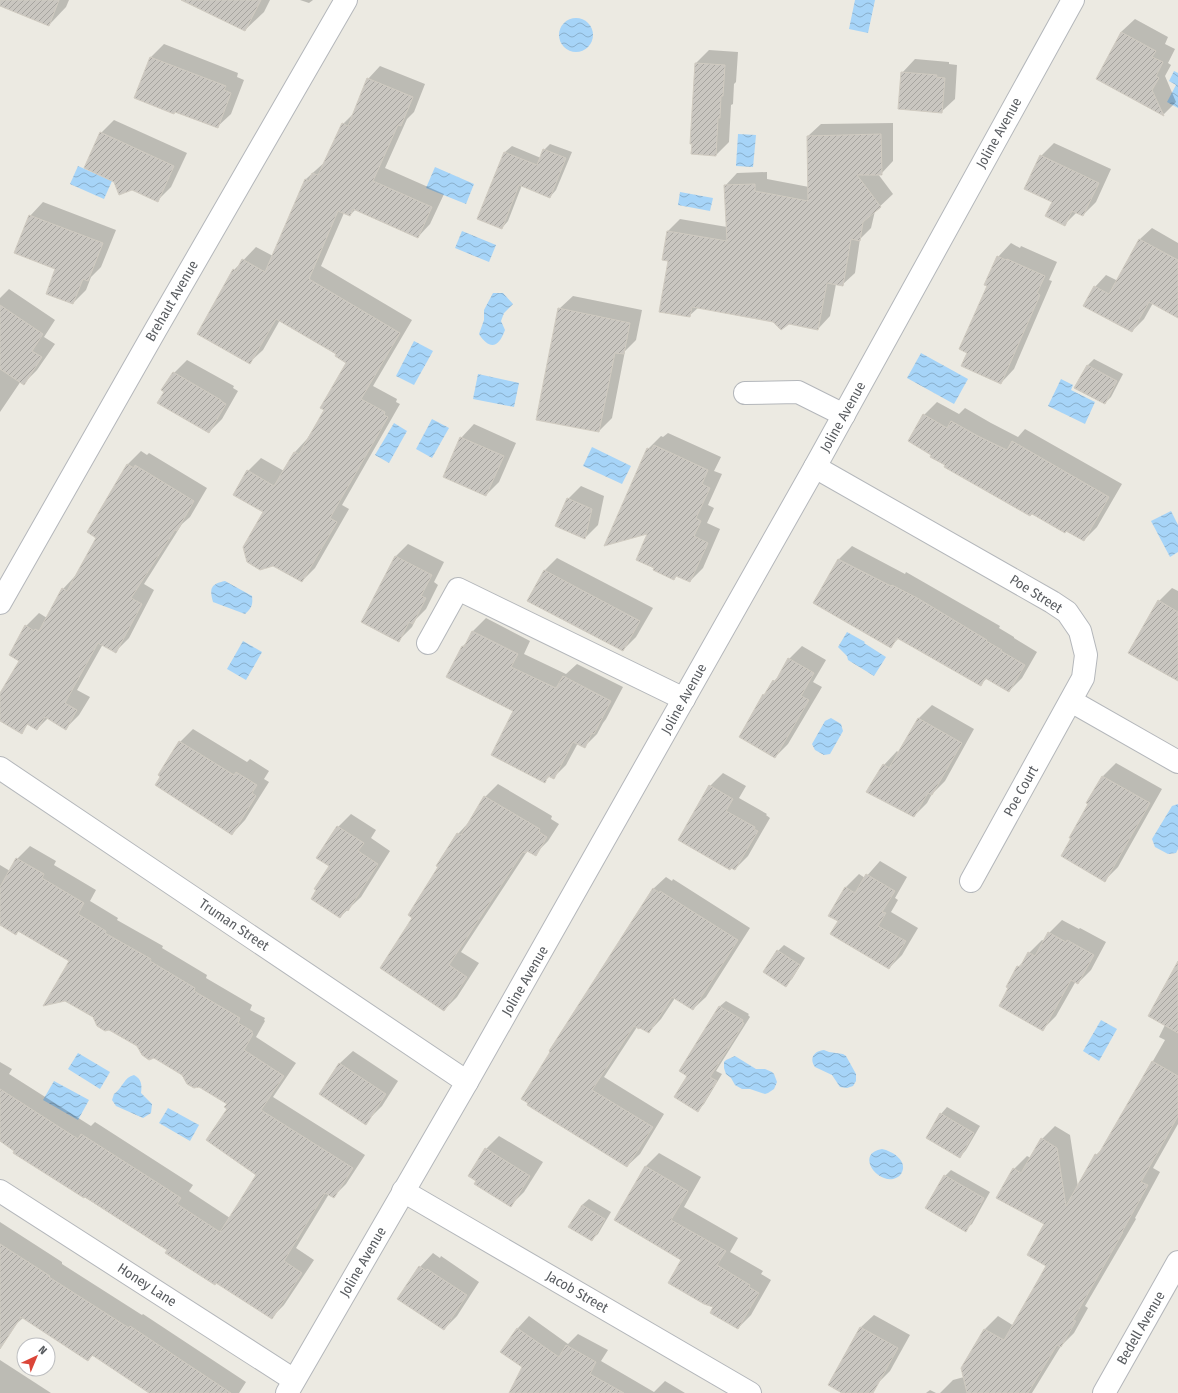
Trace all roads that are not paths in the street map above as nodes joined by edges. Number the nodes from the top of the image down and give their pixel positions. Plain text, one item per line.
1 (346, 0) edge
2 (1073, 0) edge
3 (745, 393) dead end
4 (844, 415) junction
5 (816, 467) junction
6 (0, 603) edge
7 (428, 643) dead end
8 (684, 699) junction
9 (1071, 701) junction
10 (1178, 762) edge
11 (0, 768) edge
12 (970, 881) dead end
13 (467, 1082) junction
14 (0, 1191) edge
15 (403, 1191) junction
16 (1178, 1262) edge
17 (290, 1387) edge
18 (750, 1393) edge
19 (1104, 1393) edge

1 - 6 street, Brehaut Avenue
2 - 4 street, Joline Avenue
3 - 4 street
4 - 5 street, Joline Avenue
5 - 8 street, Joline Avenue
5 - 9 street, Poe Street
7 - 8 street
8 - 13 street, Joline Avenue
9 - 10 street
9 - 12 street, Poe Court
11 - 13 street, Truman Street
13 - 15 street, Joline Avenue
14 - 17 street, Honey Lane
15 - 17 street, Joline Avenue
15 - 18 street, Jacob Street
16 - 19 street, Bedell Avenue

